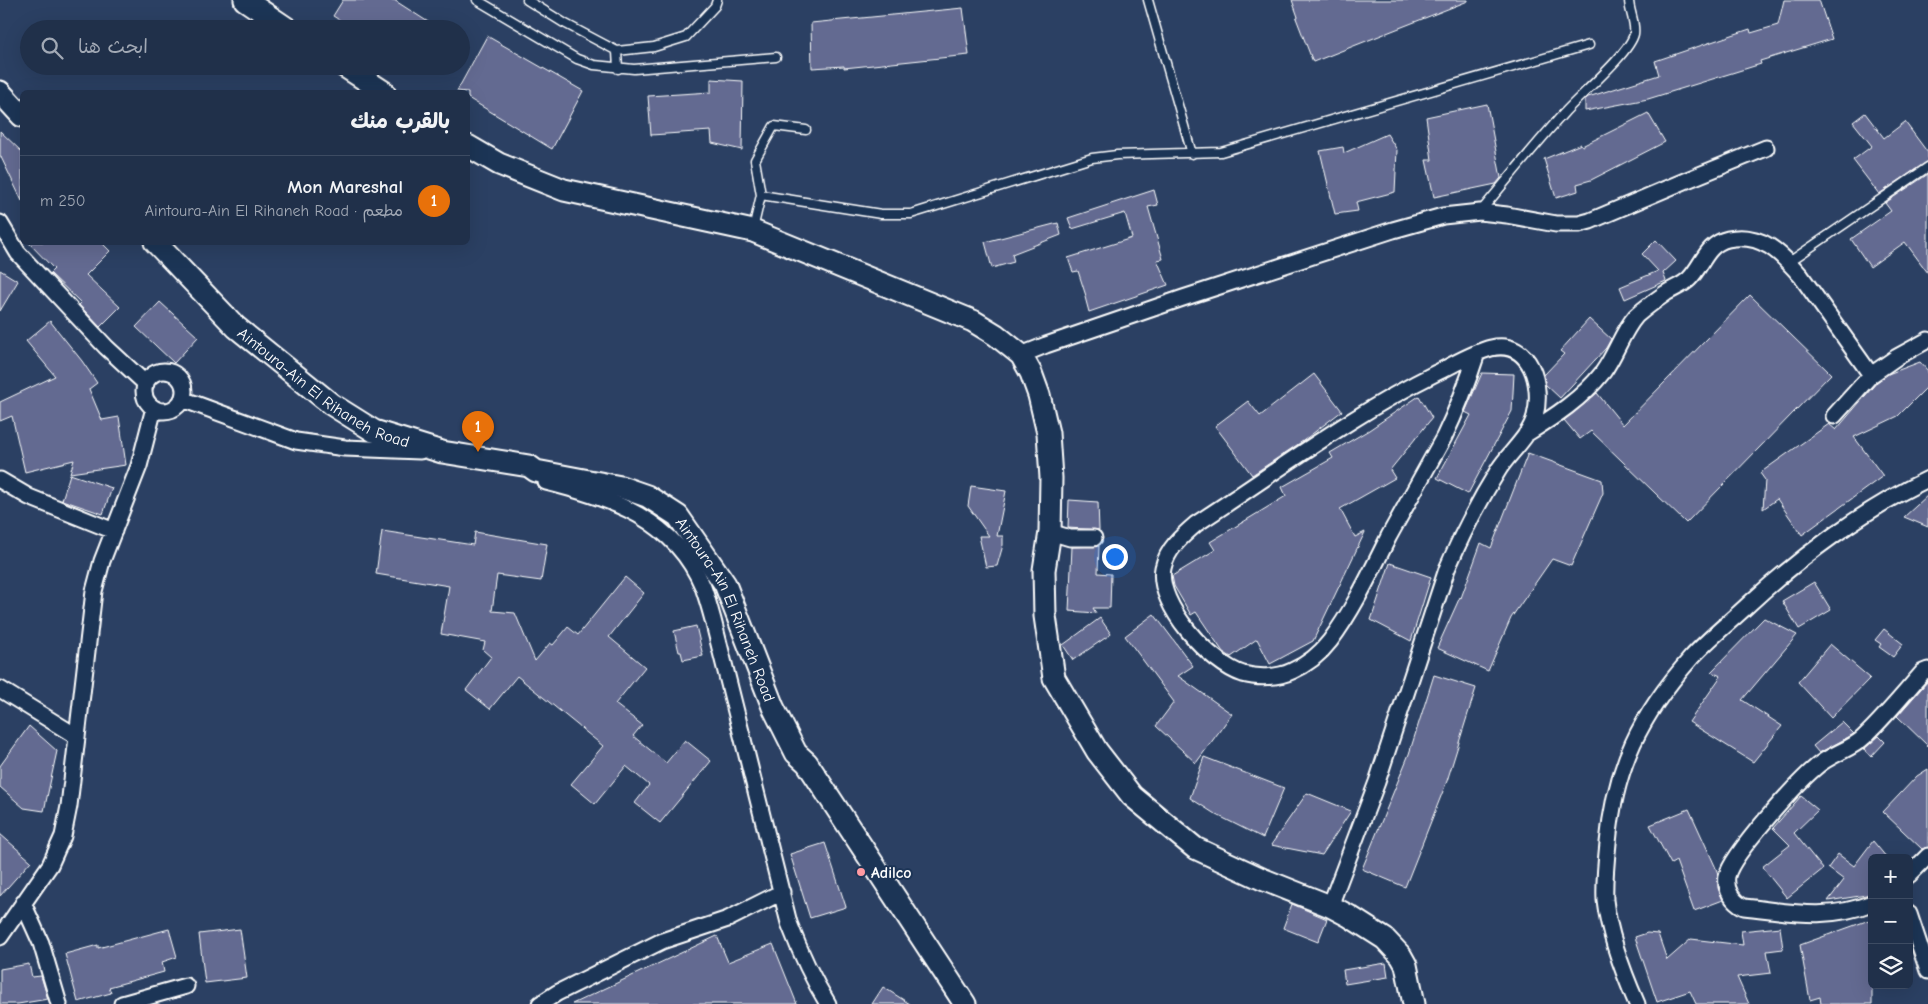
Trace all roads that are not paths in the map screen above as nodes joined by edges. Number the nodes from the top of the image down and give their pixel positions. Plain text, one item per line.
1 (244, 0) edge
2 (477, 0) edge
3 (527, 0) edge
4 (717, 0) edge
5 (1148, 0) edge
6 (1629, 0) edge
7 (274, 20) edge
8 (1589, 45) dead end
9 (617, 51) junction
10 (776, 57) dead end
11 (618, 69) junction
12 (358, 75) edge
13 (381, 90) edge
14 (0, 92) edge
15 (20, 114) edge
16 (806, 130) dead end
17 (470, 147) edge
18 (1766, 148) dead end
19 (1192, 154) junction
20 (1928, 167) edge
21 (761, 195) junction
22 (1480, 212) junction
23 (0, 223) edge
24 (753, 231) junction
25 (158, 245) edge
26 (1789, 262) junction
27 (1928, 340) edge
28 (1478, 353) junction
29 (1021, 355) junction
30 (1871, 375) junction
31 (146, 384) junction
32 (182, 398) junction
33 (154, 408) junction
34 (1834, 416) dead end
35 (1525, 435) junction
36 (442, 452) junction
37 (524, 465) junction
38 (1928, 479) edge
39 (0, 480) edge
40 (114, 530) junction
41 (1050, 532) junction
42 (1094, 538) dead end
43 (1928, 670) edge
44 (0, 689) edge
45 (76, 736) junction
46 (1928, 856) edge
47 (1913, 871) edge
48 (782, 892) junction
49 (23, 904) junction
50 (1868, 904) edge
51 (1330, 906) junction
52 (1913, 926) edge
53 (0, 937) edge
54 (1928, 971) edge
55 (186, 986) dead end
56 (59, 1004) edge
57 (122, 1004) edge
58 (540, 1004) edge
59 (828, 1004) edge
60 (965, 1004) edge
61 (1414, 1004) edge
62 (1637, 1004) edge

1 - 7 main road
2 - 11 lane
3 - 9 lane
4 - 9 lane
5 - 19 lane
6 - 22 lane
8 - 19 lane
9 - 11 lane
10 - 11 lane
12 - 13 main road
14 - 15 main road
16 - 21 lane
17 - 24 main road
18 - 22 street
19 - 21 lane
20 - 26 lane
21 - 24 lane
22 - 29 street
23 - 31 street
24 - 29 main road
25 - 36 main road, Aintoura-Ain El Rihaneh Road
26 - 30 street
26 - 35 street
27 - 30 street
28 - 28 street
28 - 35 street
29 - 41 main road
30 - 34 street
31 - 32 street
31 - 33 street
32 - 33 street
32 - 36 street
33 - 40 street
35 - 51 street
36 - 37 main road, Aintoura-Ain El Rihaneh Road
37 - 48 street
37 - 60 main road, Aintoura-Ain El Rihaneh Road
38 - 62 street
39 - 40 street
40 - 45 street
41 - 42 street
41 - 51 main road
43 - 50 street
44 - 45 street
45 - 49 street
46 - 47 street
48 - 58 street
48 - 59 street
49 - 53 street
49 - 56 street
51 - 61 main road
52 - 54 street
55 - 57 street

